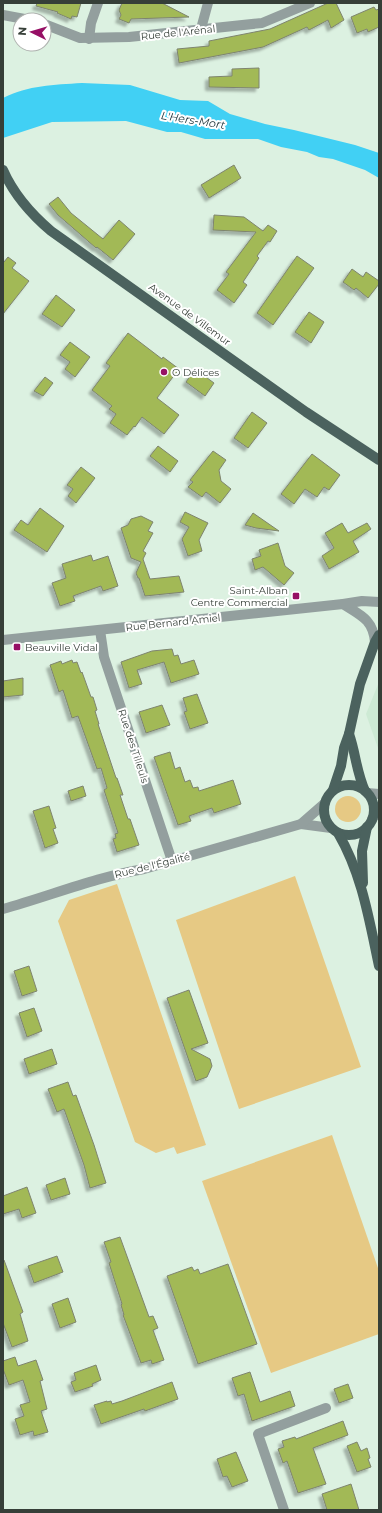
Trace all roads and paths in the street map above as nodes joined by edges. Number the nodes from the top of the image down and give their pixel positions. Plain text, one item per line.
1 (98, 3) edge
2 (208, 3) edge
3 (310, 3) edge
4 (52, 27) edge
5 (203, 30) junction
6 (89, 39) junction
7 (3, 170) edge
8 (379, 460) edge
9 (379, 602) edge
10 (343, 604) junction
11 (100, 630) junction
12 (3, 640) edge
13 (378, 641) edge
14 (350, 734) junction
15 (333, 790) junction
16 (366, 792) junction
17 (379, 794) edge
18 (325, 803) junction
19 (373, 819) edge
20 (301, 824) junction
21 (334, 830) junction
22 (172, 861) junction
23 (363, 891) junction
24 (3, 909) edge
25 (379, 966) edge
26 (326, 1408) dead end
27 (284, 1510) edge

1 - 6 street
2 - 5 street
3 - 5 street, Rue de l'Arénal
4 - 6 street, Rue de l'Arénal
5 - 6 street, Rue de l'Arénal
7 - 8 main road, Avenue de Villemur
9 - 10 street, Rue Bernard Amiel
10 - 11 street, Rue Bernard Amiel
10 - 13 street
11 - 12 street, Rue Bernard Amiel
11 - 22 street, Rue des Tilleuls
13 - 14 main road
14 - 15 main road
14 - 16 main road
15 - 16 main road
15 - 18 main road
16 - 17 street
16 - 19 main road
18 - 20 street, Rue de l'Égalité
18 - 21 main road
19 - 21 main road
19 - 23 main road
20 - 21 street, Rue de l'Égalité
20 - 22 street, Rue de l'Égalité
21 - 23 main road
22 - 24 street, Rue de l'Égalité
23 - 25 main road
26 - 27 street

